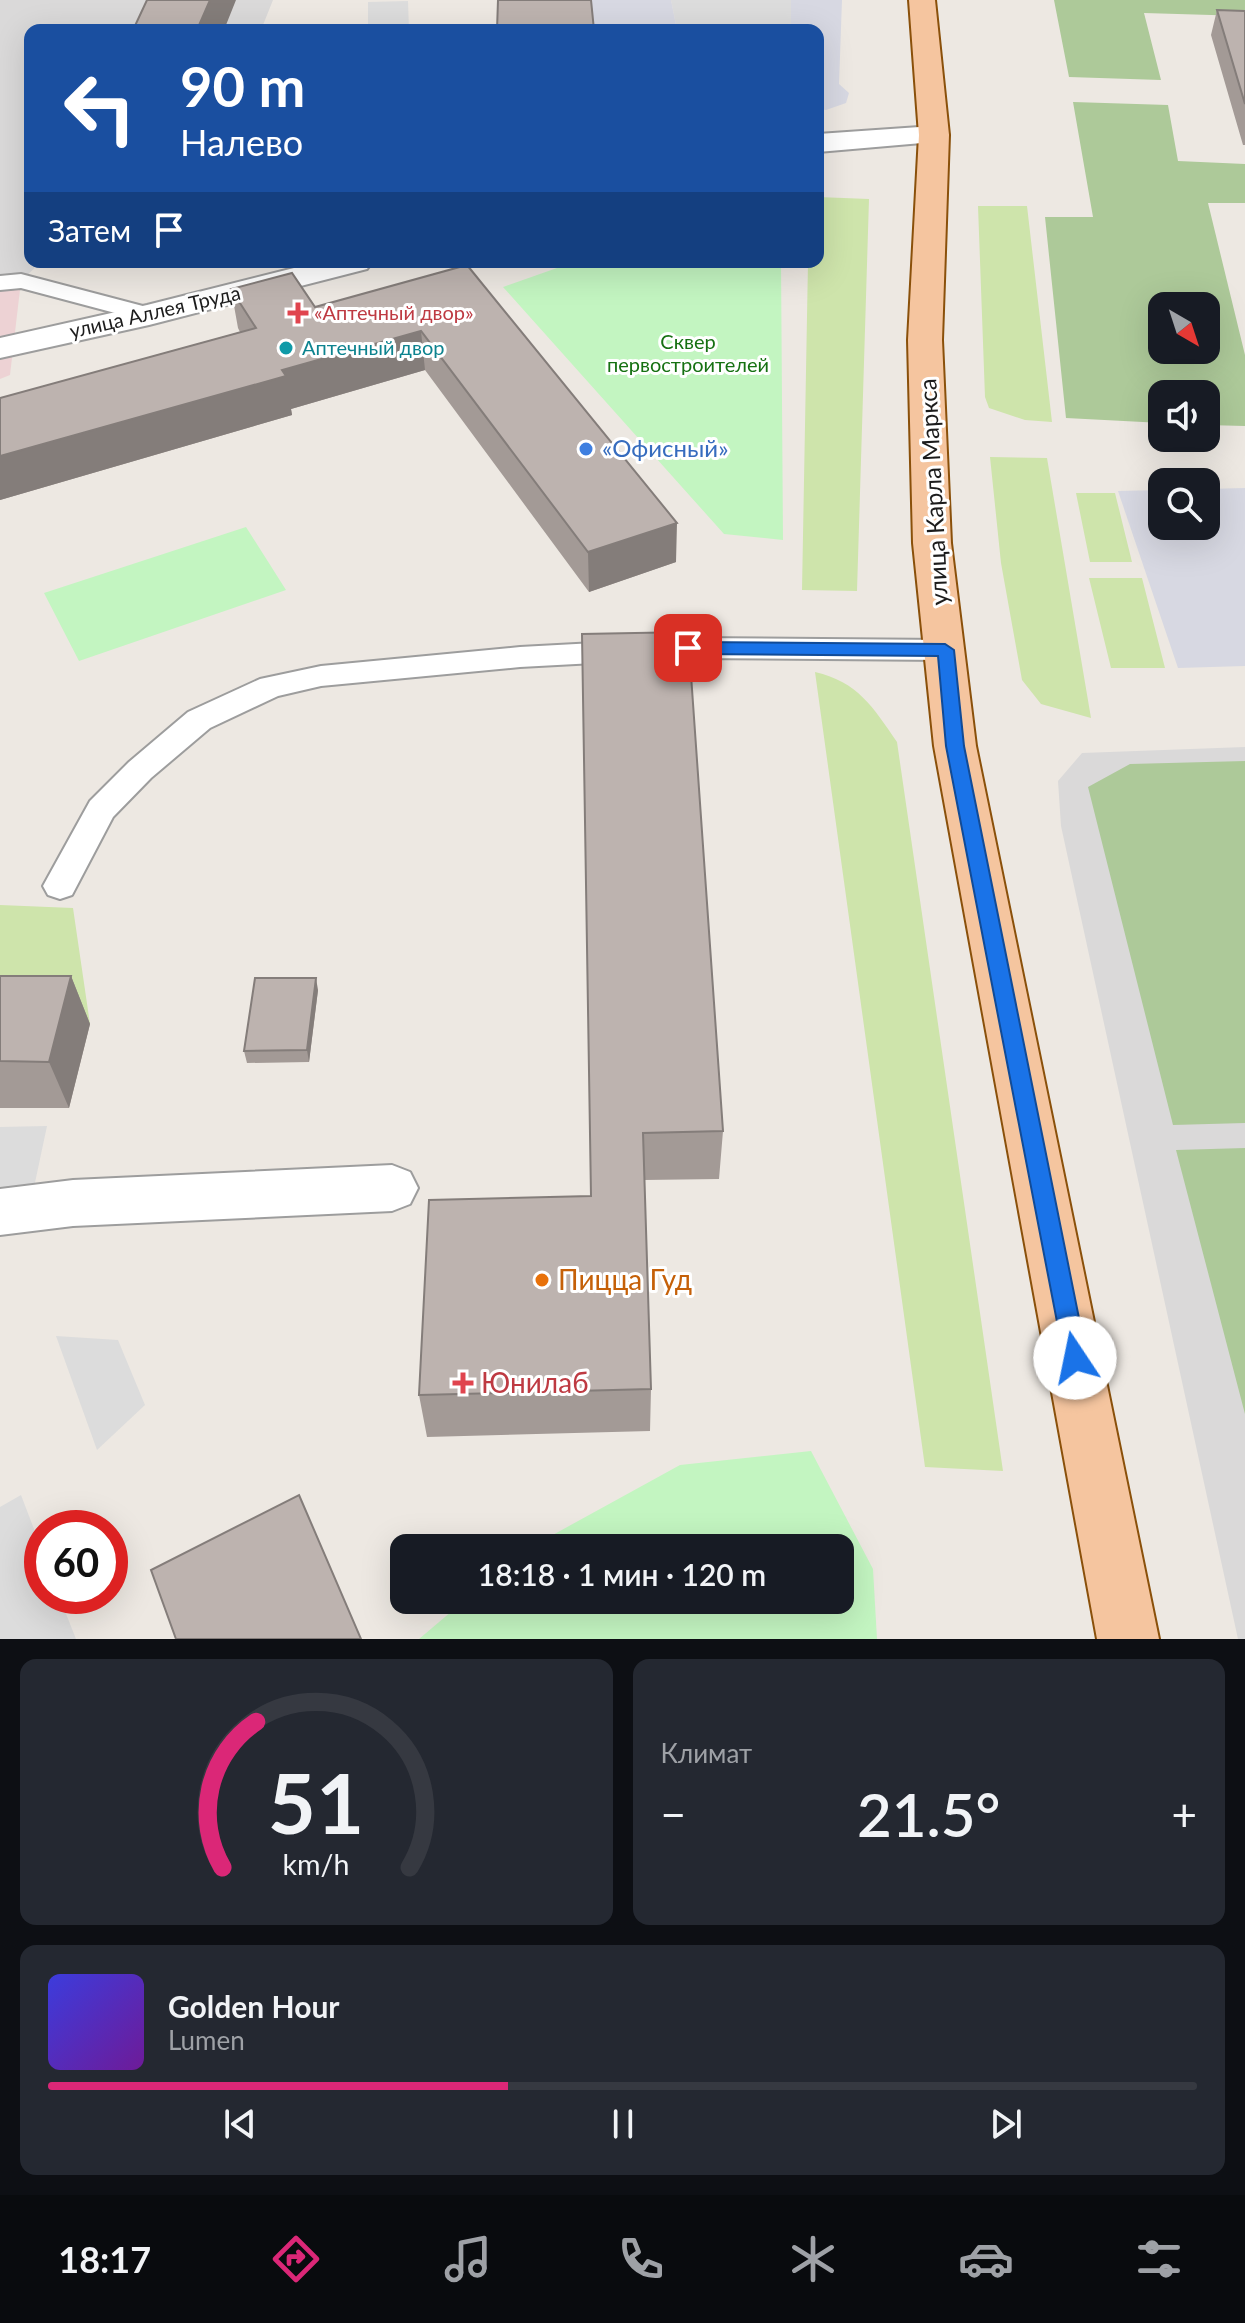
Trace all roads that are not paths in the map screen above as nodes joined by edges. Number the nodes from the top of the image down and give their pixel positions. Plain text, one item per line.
1 (922, 0) edge
2 (934, 135) junction
3 (824, 143) edge
4 (333, 268) edge
5 (0, 283) edge
6 (149, 315) junction
7 (0, 348) edge
8 (945, 650) junction
9 (60, 886) dead end
10 (392, 1188) dead end
11 (0, 1212) edge
12 (1128, 1639) edge

1 - 2 main road, улица Карла Маркса
2 - 3 street
2 - 8 main road, улица Карла Маркса
4 - 6 street, улица Аллея Труда
5 - 6 lane
6 - 7 street, улица Аллея Труда
8 - 9 lane
8 - 12 main road, улица Карла Маркса
10 - 11 street

